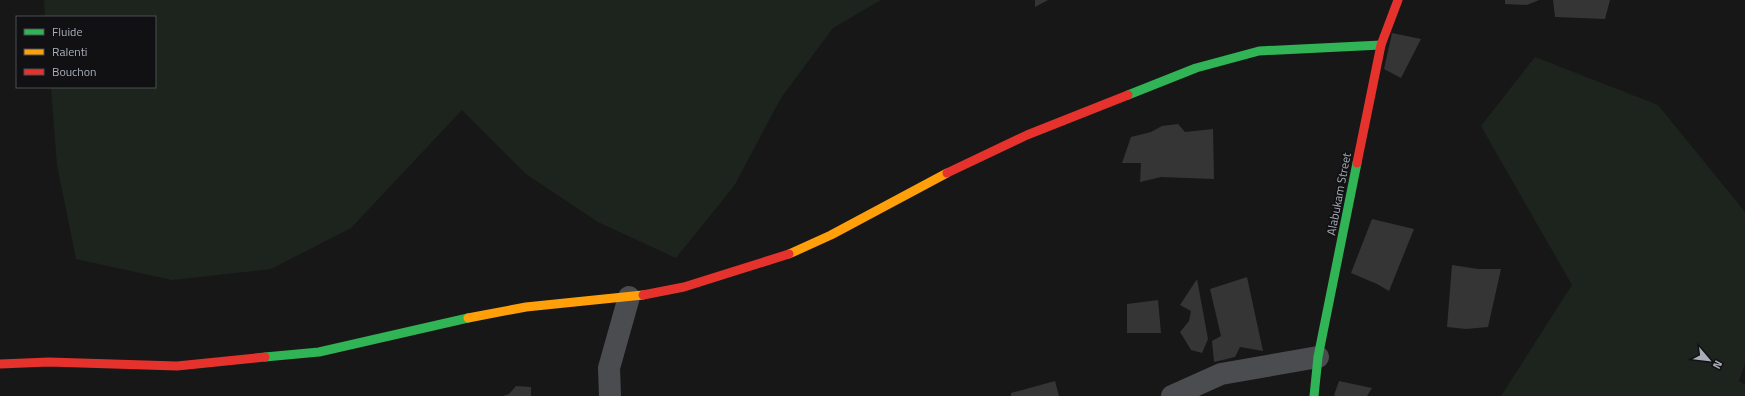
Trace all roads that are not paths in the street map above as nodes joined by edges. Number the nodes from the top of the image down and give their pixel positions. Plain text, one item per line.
1 (1398, 0) edge
2 (1381, 45) junction
3 (629, 297) junction
4 (1318, 357) junction
5 (0, 364) edge
6 (610, 396) edge
7 (1172, 396) edge
8 (1314, 396) edge

1 - 2 street, Alabukam Street
2 - 3 street
2 - 4 street, Alabukam Street
3 - 5 street
3 - 6 street
4 - 7 street
4 - 8 street, Alabukam Street

